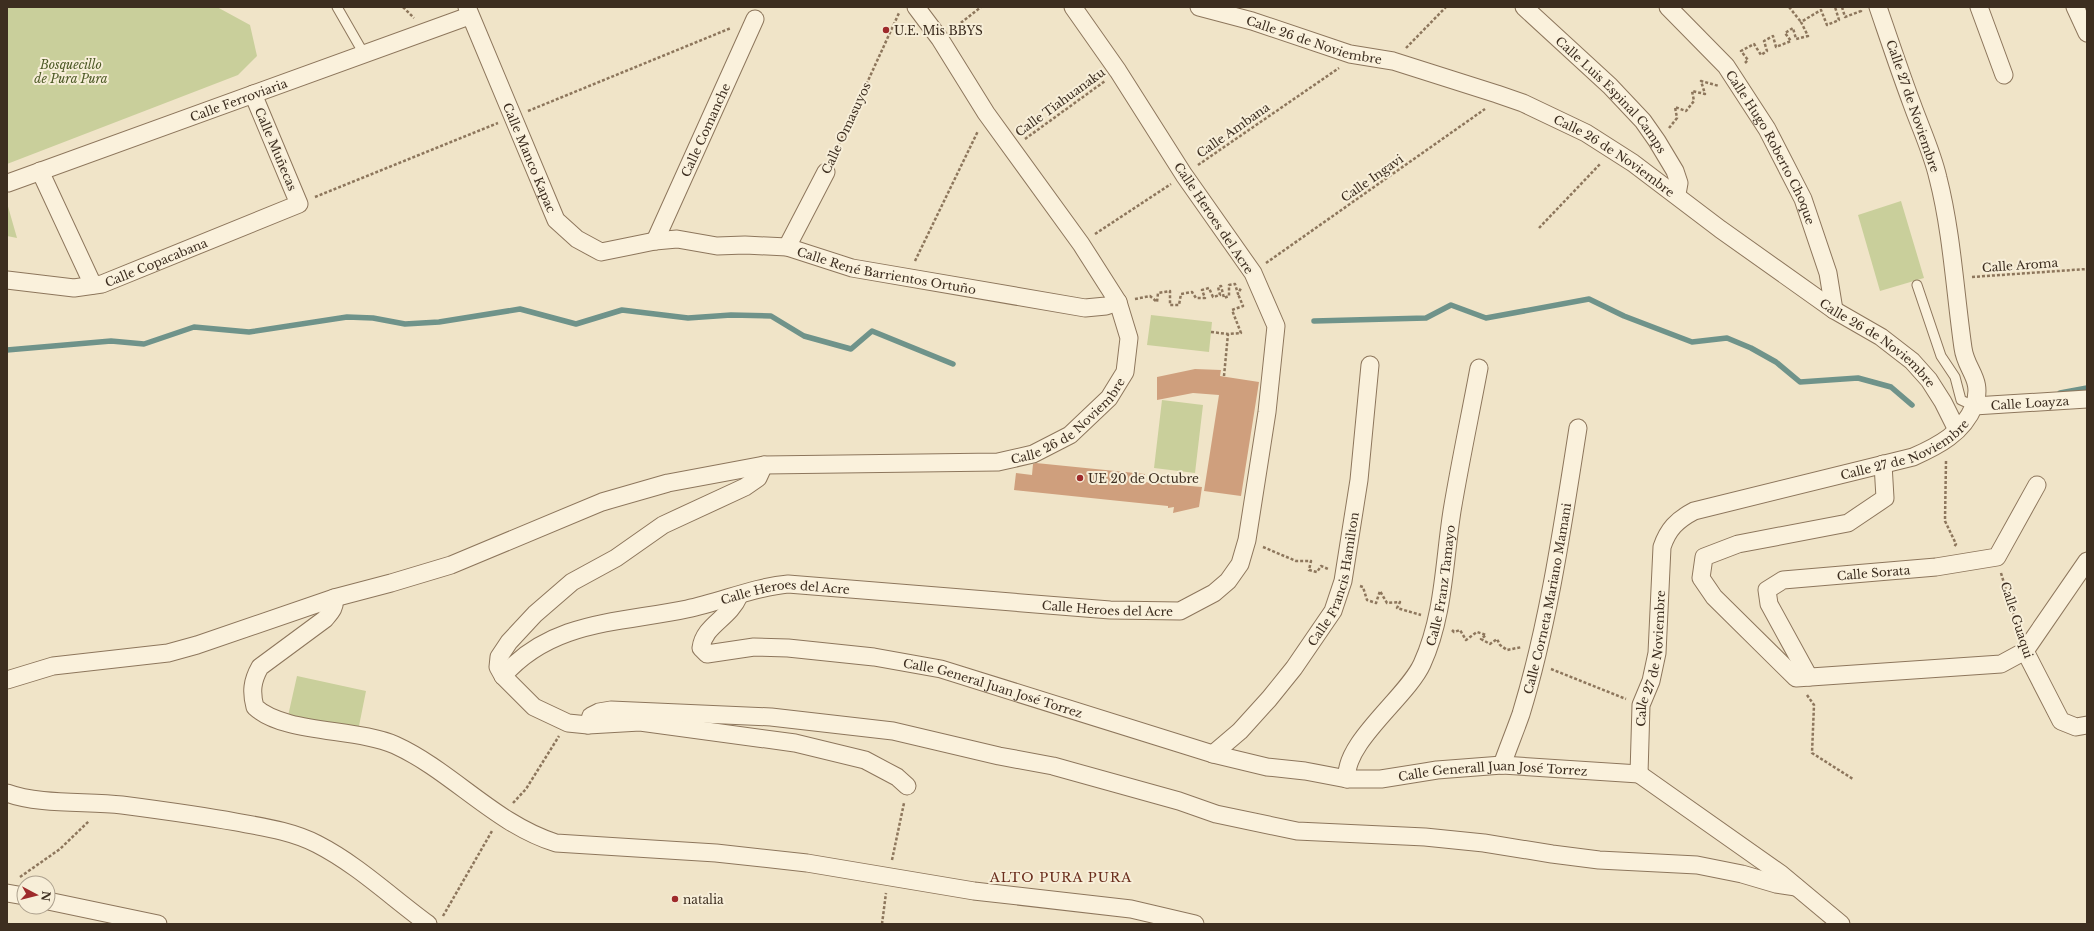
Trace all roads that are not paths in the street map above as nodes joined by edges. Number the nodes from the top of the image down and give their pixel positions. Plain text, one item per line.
1 (337, 7) edge
2 (916, 7) edge
3 (1073, 7) edge
4 (1198, 7) edge
5 (1524, 7) edge
6 (1668, 7) edge
7 (1878, 7) edge
8 (1979, 7) edge
9 (2075, 7) edge
10 (468, 11) edge
11 (755, 19) dead end
12 (2087, 33) edge
13 (364, 54) junction
14 (2004, 75) dead end
15 (253, 94) junction
16 (40, 171) junction
17 (826, 172) road end
18 (8, 183) edge
19 (1677, 194) junction
20 (299, 204) joint
21 (655, 240) junction
22 (787, 247) junction
23 (7, 280) edge
24 (93, 285) junction
25 (1917, 285) dead end
26 (1118, 302) junction
27 (1834, 310) junction
28 (1370, 365) dead end
29 (1479, 368) dead end
30 (2087, 399) edge
31 (1974, 406) junction
32 (1578, 428) dead end
33 (1951, 436) junction
34 (1883, 464) junction
35 (764, 465) junction
36 (2037, 485) dead end
37 (2087, 561) edge
38 (739, 596) junction
39 (334, 598) junction
40 (2024, 651) junction
41 (503, 676) junction
42 (1802, 678) junction
43 (7, 680) edge
44 (588, 725) junction
45 (2087, 725) edge
46 (1213, 754) junction
47 (1502, 765) junction
48 (1639, 774) junction
49 (1347, 779) junction
50 (907, 786) road end
51 (7, 793) edge
52 (1796, 887) junction
53 (56, 903) edge
54 (158, 924) edge
55 (428, 924) edge
56 (1195, 924) edge
57 (1841, 924) edge

1 - 13 lane
2 - 26 street, Calle 26 de Noviembre
3 - 38 street, Calle Heroes del Acre
4 - 19 street, Calle 26 de Noviembre
5 - 19 street, Calle Luis Espinal Camps
6 - 27 street, Calle Hugo Roberto Choque
7 - 31 street, Calle 27 de Noviembre
8 - 14 street
9 - 12 street
10 - 13 street, Calle Ferroviaria
10 - 21 street, Calle Manco Kapac
11 - 21 street, Calle Comanche
13 - 15 street, Calle Ferroviaria
15 - 16 street, Calle Ferroviaria
15 - 20 street, Calle Muñecas
16 - 18 street, Calle Ferroviaria
16 - 24 street
17 - 22 street, Calle Omasuyos
19 - 27 street, Calle 26 de Noviembre
20 - 24 street, Calle Copacabana
21 - 22 street, Calle René Barrientos Ortuño
22 - 26 street, Calle René Barrientos Ortuño
23 - 24 street, Calle Copacabana
25 - 31 lane
26 - 35 street, Calle 26 de Noviembre
27 - 33 street, Calle 26 de Noviembre
28 - 46 street, Calle Francis Hamilton
29 - 49 street, Calle Franz Tamayo
30 - 31 street, Calle Loayza
31 - 33 street, Calle 27 de Noviembre
32 - 47 street, Calle Corneta Mariano Mamani
33 - 34 street, Calle 27 de Noviembre
34 - 42 street
34 - 48 street, Calle 27 de Noviembre
35 - 39 street, Calle 26 de Noviembre
35 - 41 street
36 - 42 street, Calle Sorata
37 - 40 street
38 - 41 street, Calle Heroes del Acre
38 - 46 street, Calle General Juan José Torrez
39 - 43 street, Calle 26 de Noviembre
39 - 56 street
40 - 42 street
40 - 45 street, Calle Guaqui
41 - 44 street
44 - 50 street
44 - 52 street
46 - 49 street, Calle General Juan José Torrez
47 - 48 street, Calle Generall Juan José Torrez
47 - 49 street, Calle Generall Juan José Torrez
48 - 52 street
51 - 55 street
52 - 57 street
53 - 54 street

